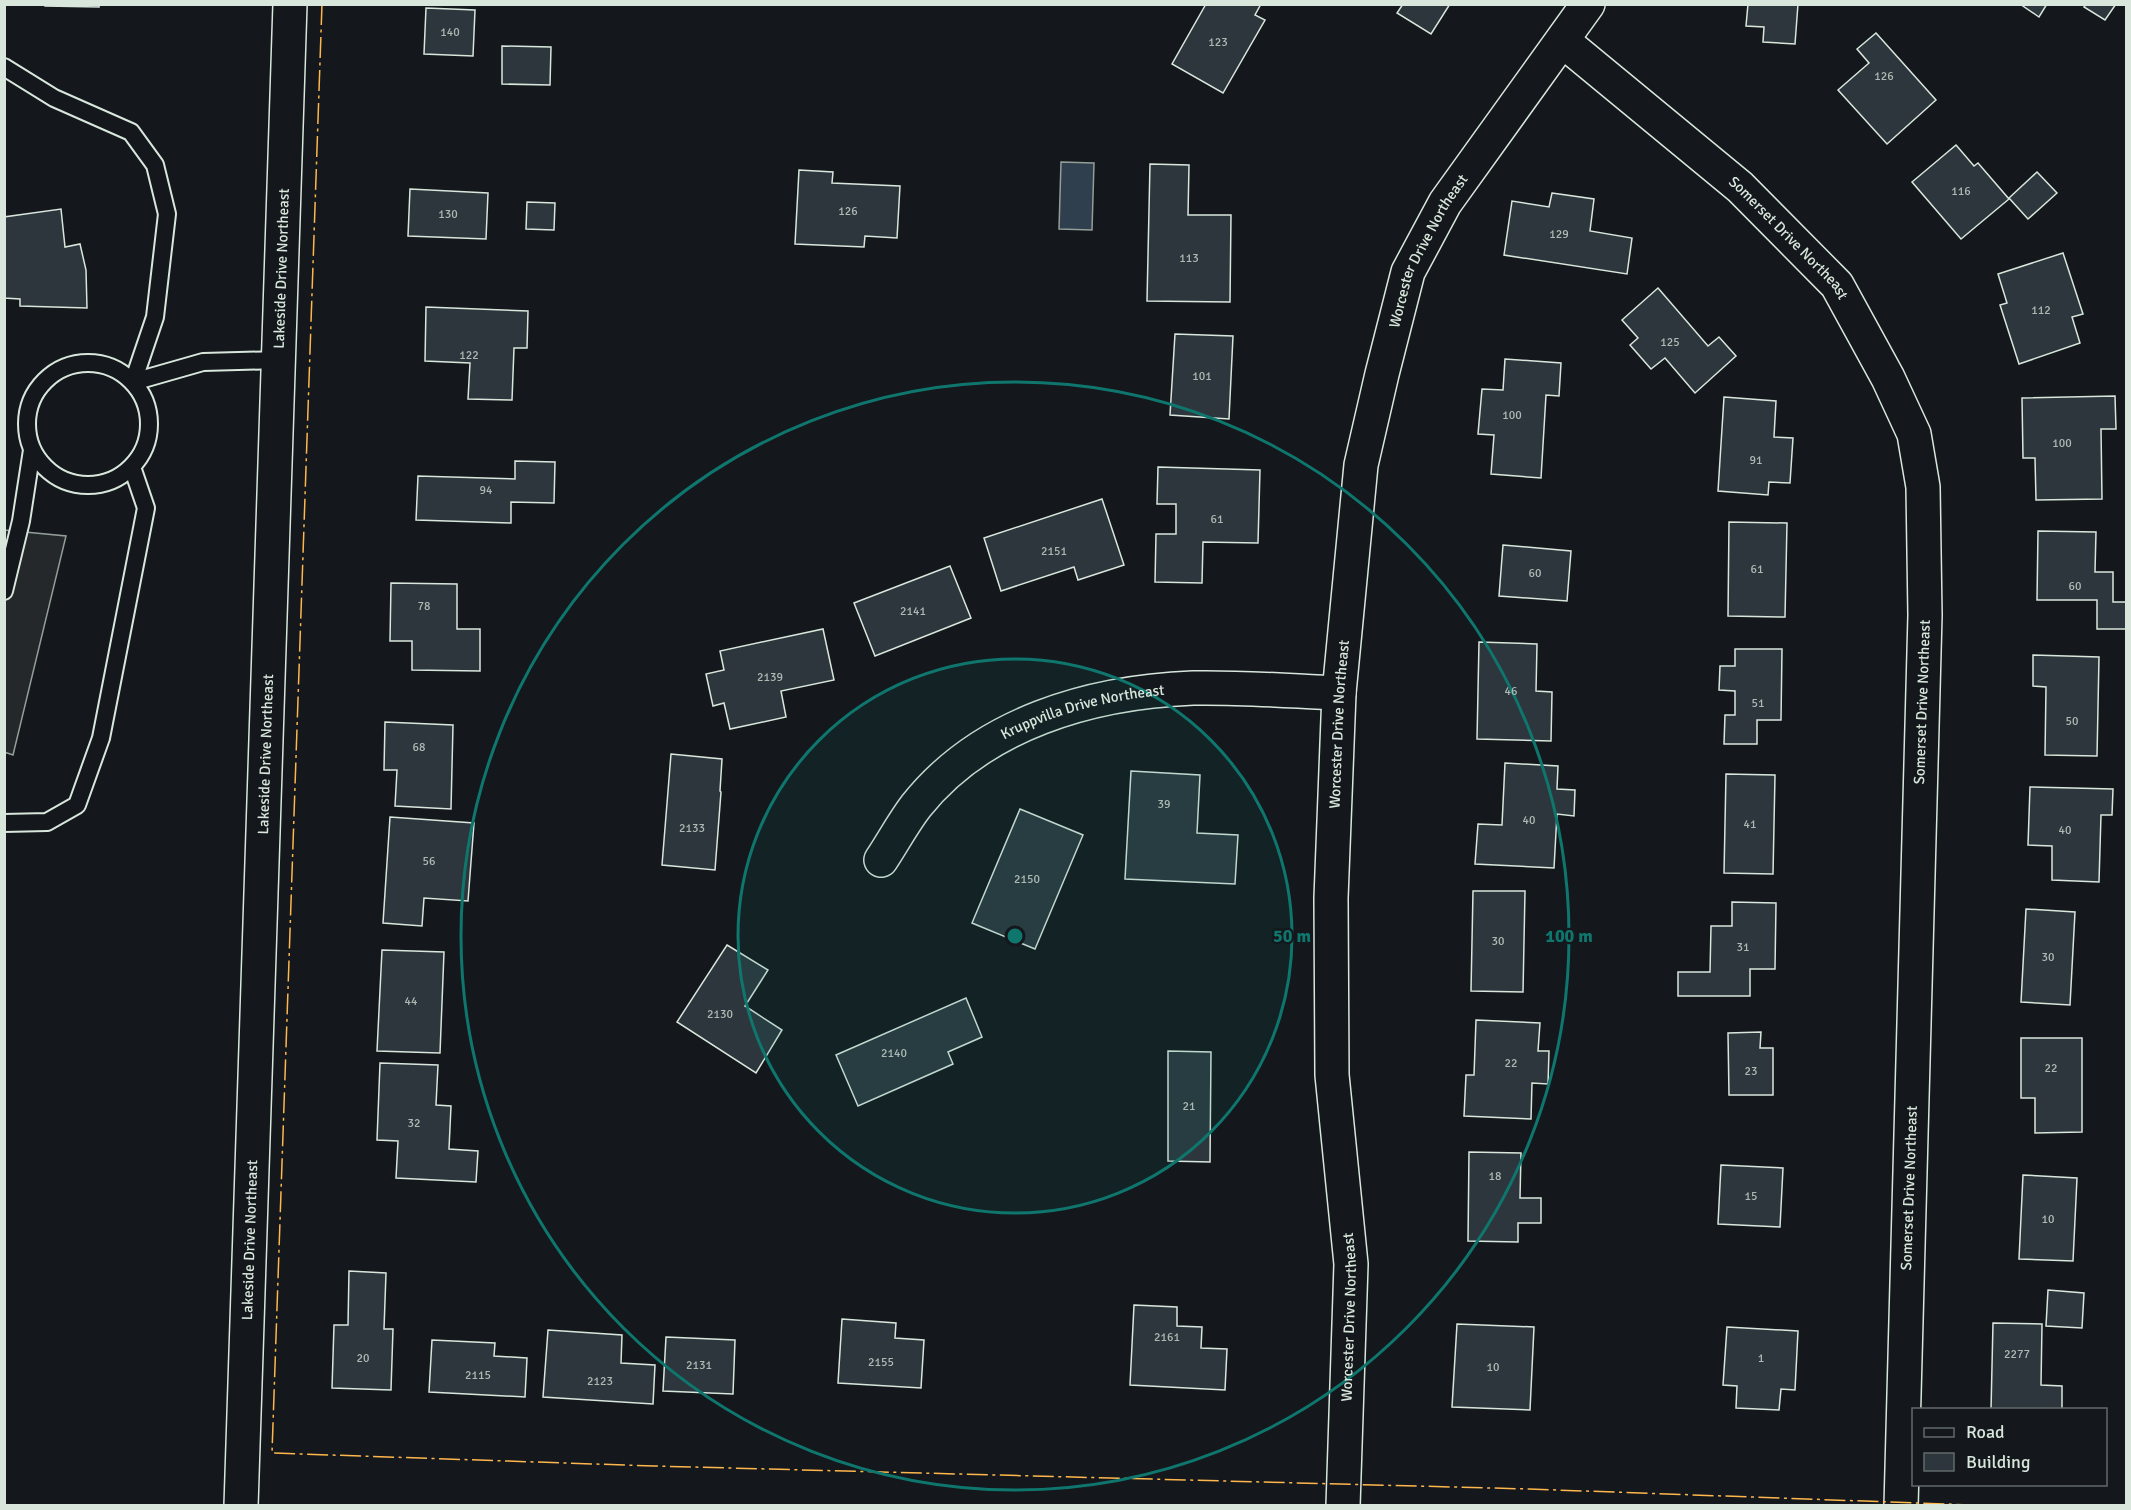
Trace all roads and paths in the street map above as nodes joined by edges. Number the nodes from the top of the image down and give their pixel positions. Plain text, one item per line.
1 (290, 4) edge
2 (1588, 4) edge
3 (1563, 41) junction
4 (4, 67) edge
5 (279, 360) junction
6 (133, 382) junction
7 (32, 450) junction
8 (132, 467) junction
9 (4, 591) edge
10 (1339, 693) junction
11 (4, 824) edge
12 (881, 860) dead end
13 (241, 1506) edge
14 (1343, 1506) edge
15 (1900, 1506) edge

1 - 5 street, Lakeside Drive Northeast
2 - 3 street, Worcester Drive Northeast
3 - 10 street, Worcester Drive Northeast
3 - 15 street, Somerset Drive Northeast
4 - 6 lane
5 - 6 lane
5 - 13 street, Lakeside Drive Northeast
6 - 7 lane
6 - 8 lane
7 - 8 lane
7 - 9 lane
8 - 11 lane
10 - 12 street, Kruppvilla Drive Northeast
10 - 14 street, Worcester Drive Northeast

